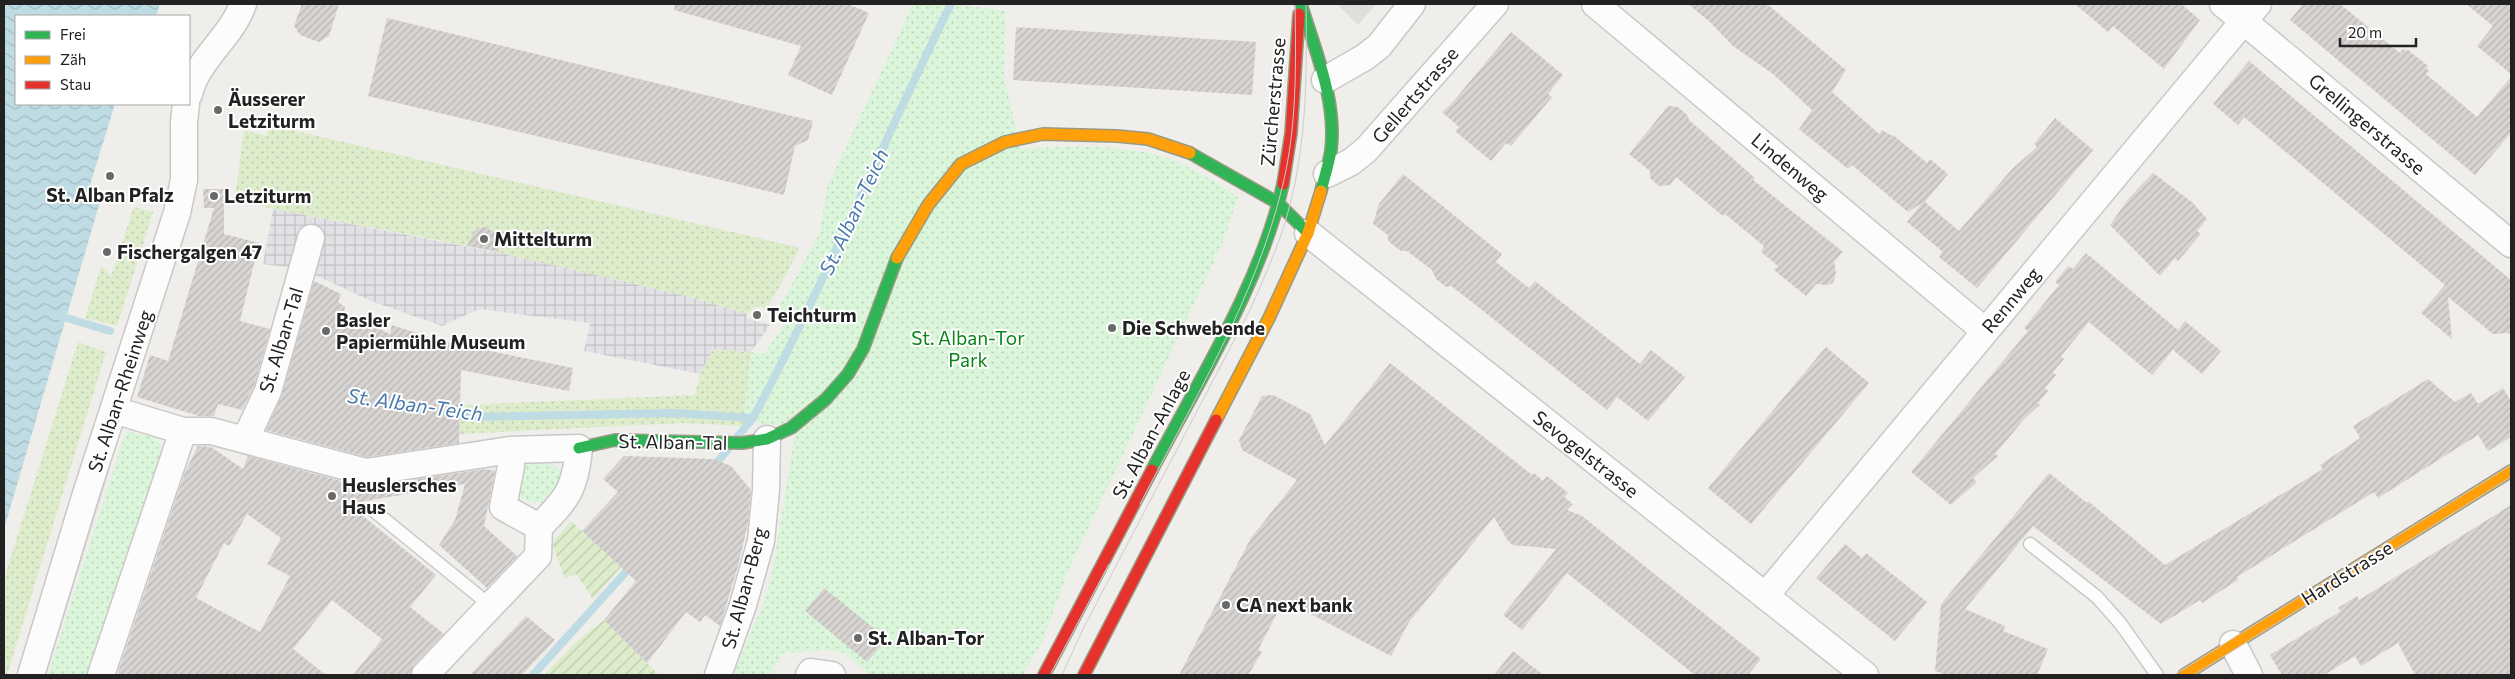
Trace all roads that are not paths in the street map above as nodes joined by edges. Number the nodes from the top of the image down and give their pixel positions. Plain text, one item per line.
1 (243, 4) edge
2 (1300, 4) edge
3 (1412, 4) edge
4 (1495, 4) edge
5 (1595, 4) edge
6 (2223, 4) edge
7 (2251, 12) edge
8 (1315, 87) junction
9 (190, 92) edge
10 (186, 105) edge
11 (1291, 110) junction
12 (1287, 146) junction
13 (1300, 159) dead end
14 (1317, 175) junction
15 (1292, 196) dead end
16 (1278, 204) junction
17 (1308, 233) junction
18 (311, 238) dead end
19 (2511, 244) edge
20 (1985, 331) junction
21 (114, 410) junction
22 (183, 431) junction
23 (767, 439) junction
24 (245, 440) junction
25 (579, 448) junction
26 (510, 450) junction
27 (2511, 470) edge
28 (373, 510) dead end
29 (539, 527) junction
30 (2030, 544) dead end
31 (1765, 596) junction
32 (491, 606) junction
33 (2234, 644) junction
34 (31, 675) edge
35 (101, 675) edge
36 (425, 675) edge
37 (718, 675) edge
38 (809, 675) edge
39 (832, 675) edge
40 (1044, 675) edge
41 (1084, 675) edge
42 (1865, 675) edge
43 (2157, 675) edge
44 (2184, 675) edge
45 (2249, 675) edge

1 - 9 street
2 - 8 main road, Zürcherstrasse
2 - 11 main road, Zürcherstrasse
3 - 8 street
4 - 14 street, Gellertstrasse
5 - 20 street, Lindenweg
6 - 7 street, Grellingerstrasse
7 - 19 street, Grellingerstrasse
7 - 20 street, Rennweg
8 - 11 main road
8 - 14 main road, Zürcherstrasse
10 - 21 street, St. Alban-Rheinweg
11 - 12 main road, Zürcherstrasse
12 - 13 main road
12 - 16 main road, Zürcherstrasse
14 - 17 main road, Zürcherstrasse
15 - 16 main road
16 - 17 main road, St. Alban-Tal
16 - 23 main road, St. Alban-Tal
16 - 40 main road, St. Alban-Anlage
17 - 31 street, Sevogelstrasse
17 - 41 main road
18 - 24 street, St. Alban-Tal
20 - 31 street, Rennweg
21 - 22 street, St. Alban-Tal
21 - 34 street, St. Alban-Rheinweg
22 - 24 street, St. Alban-Tal
22 - 35 street
23 - 25 main road, St. Alban-Tal
23 - 37 street, St. Alban-Berg
24 - 26 street, St. Alban-Tal
25 - 26 street, St. Alban-Tal
25 - 29 street
26 - 29 street
27 - 33 main road, Hardstrasse
28 - 32 lane
29 - 32 street
30 - 43 lane
31 - 42 street, Sevogelstrasse
32 - 36 street
33 - 44 main road, Hardstrasse
33 - 45 street
38 - 39 street

